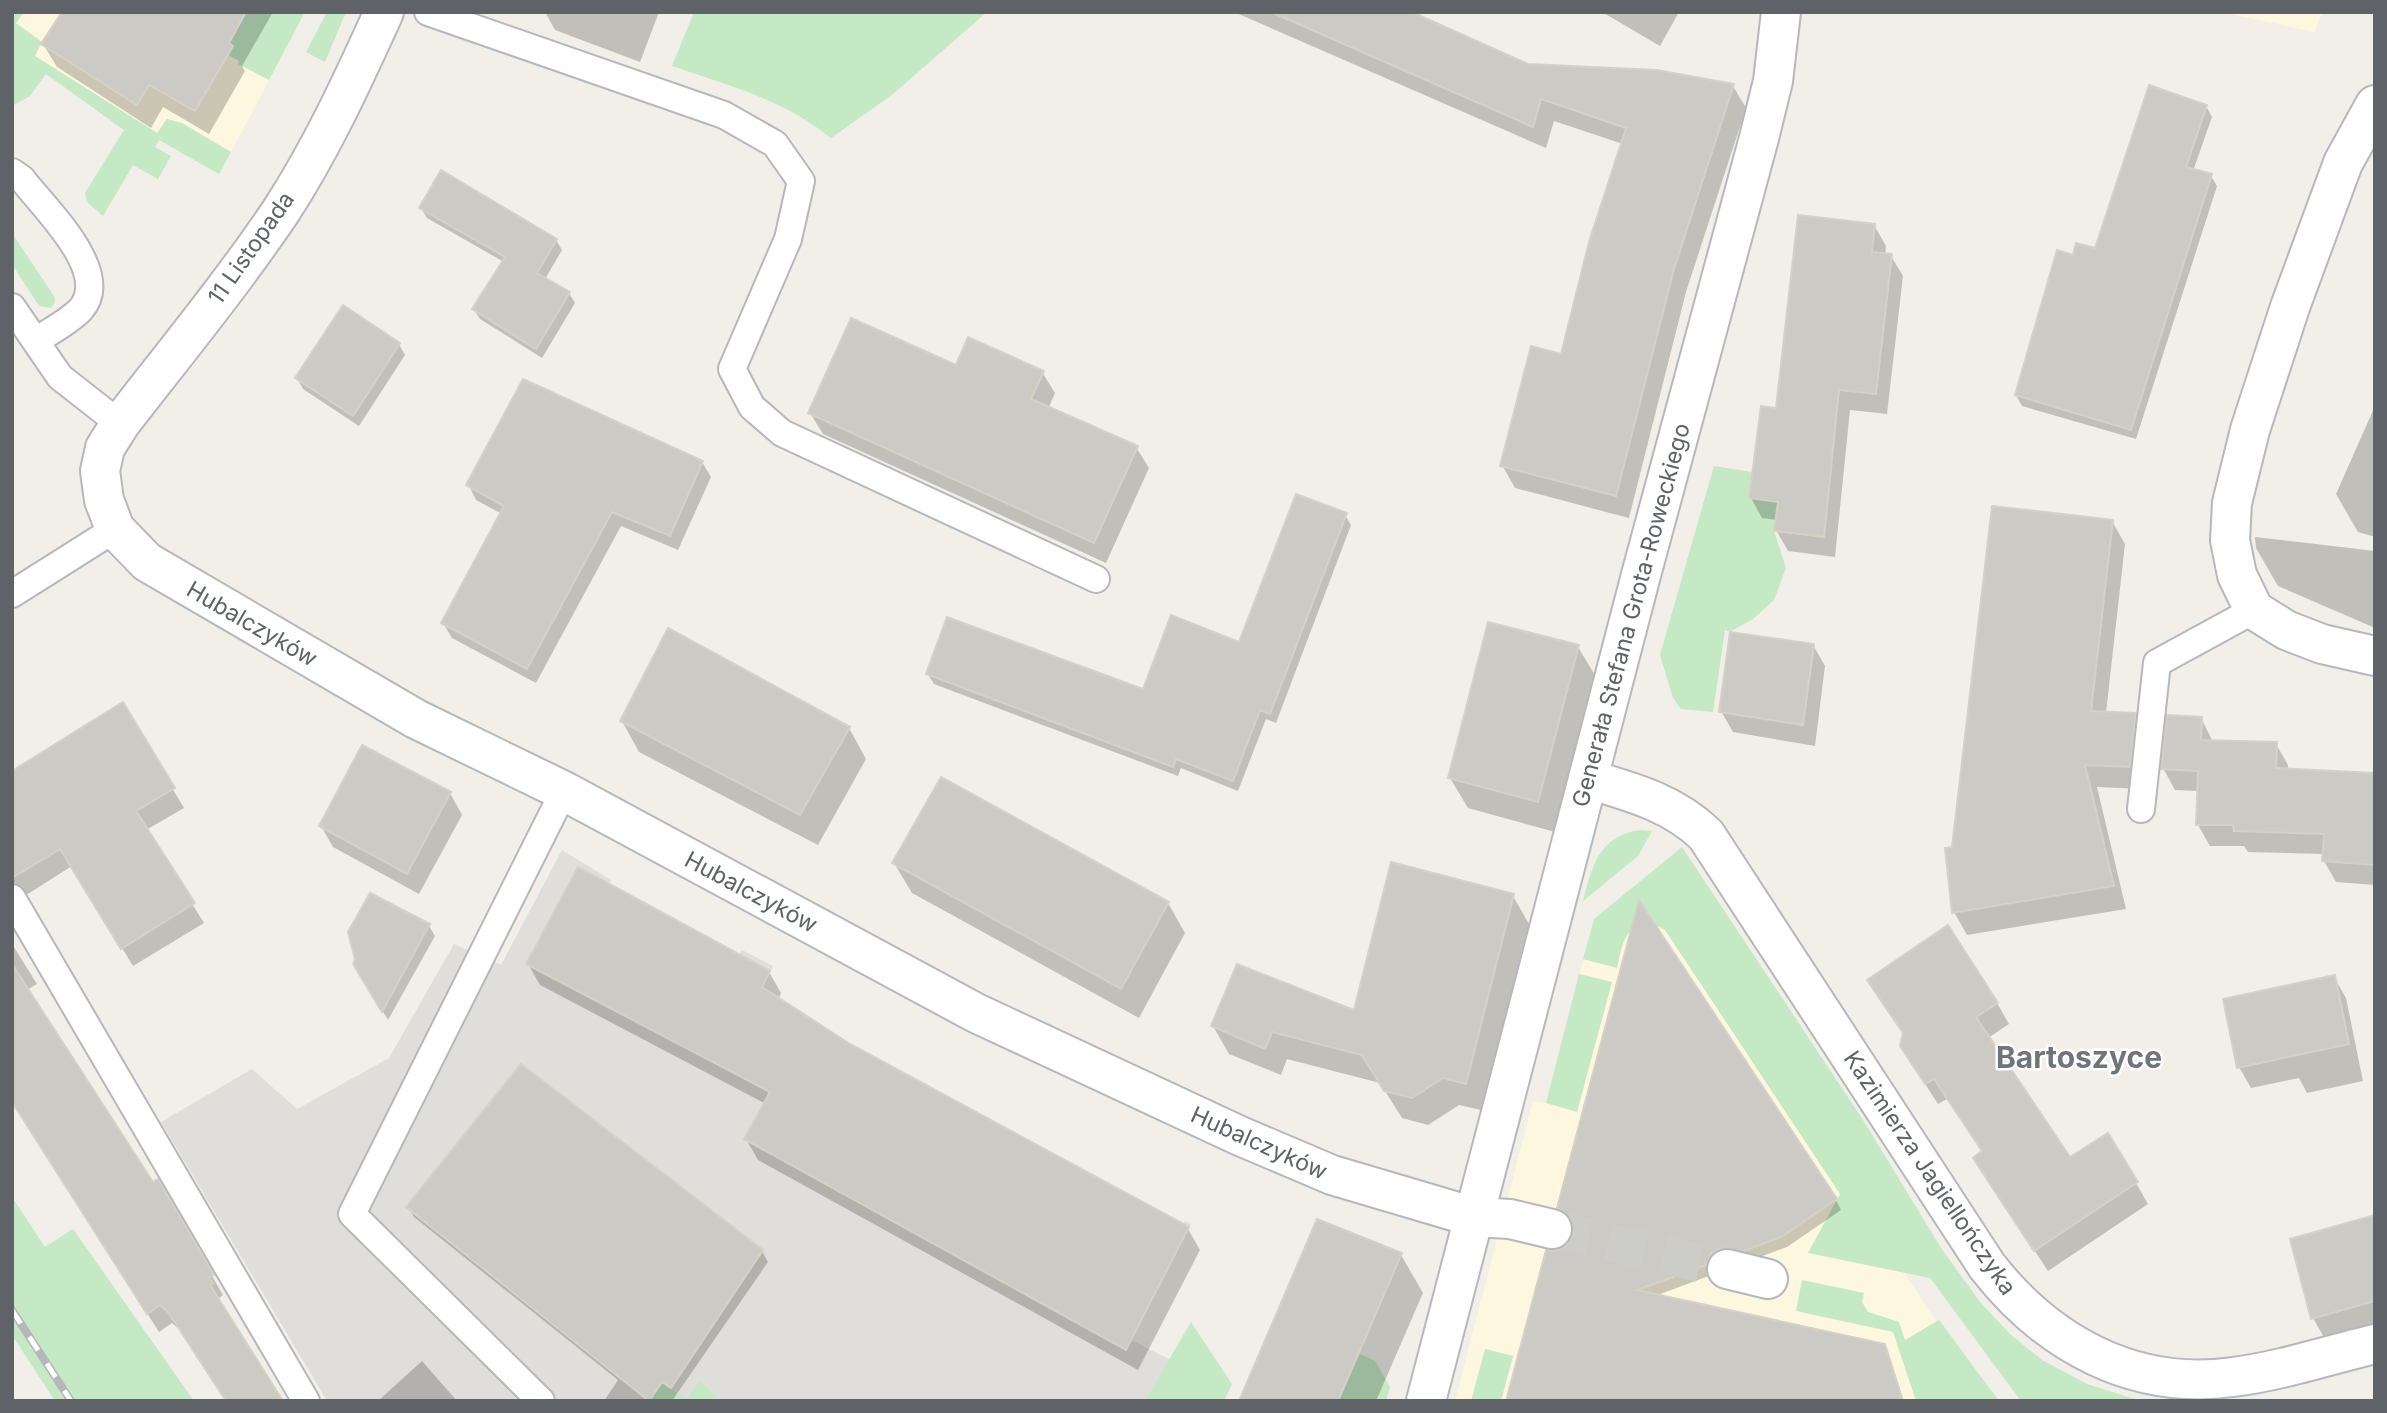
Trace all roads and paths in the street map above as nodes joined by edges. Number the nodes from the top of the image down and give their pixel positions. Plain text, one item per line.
1 (384, 12) edge
2 (428, 12) edge
3 (1781, 12) edge
4 (2375, 105) edge
5 (12, 172) edge
6 (12, 307) edge
7 (36, 341) junction
8 (120, 424) junction
9 (100, 471) joint
10 (116, 529) junction
11 (1096, 579) dead end
12 (12, 593) edge
13 (2254, 610) junction
14 (2375, 656) edge
15 (1588, 779) junction
16 (564, 791) junction
17 (2141, 809) dead end
18 (12, 898) edge
19 (1474, 1217) junction
20 (1552, 1229) tunnel mouth
21 (1727, 1269) tunnel mouth
22 (1768, 1279) dead end
23 (2375, 1344) edge
24 (2213, 1390) edge
25 (306, 1401) edge
26 (541, 1401) edge
27 (1426, 1401) edge

1 - 8 street, 11 Listopada
2 - 11 lane
3 - 15 street, Generała Stefana Grota-Roweckiego
4 - 13 street
5 - 7 lane
6 - 7 lane
7 - 8 lane
8 - 9 street, 11 Listopada
9 - 10 street, Hubalczyków
10 - 12 lane
10 - 16 street, Hubalczyków
13 - 14 street
13 - 17 lane
15 - 19 street, Generała Stefana Grota-Roweckiego
15 - 24 street, Kazimierza Jagiellończyka
16 - 19 street, Hubalczyków
16 - 26 lane
18 - 25 lane
19 - 20 street, Hubalczyków
19 - 27 street, Generała Stefana Grota-Roweckiego
21 - 22 street
23 - 24 street, Kazimierza Jagiellończyka

